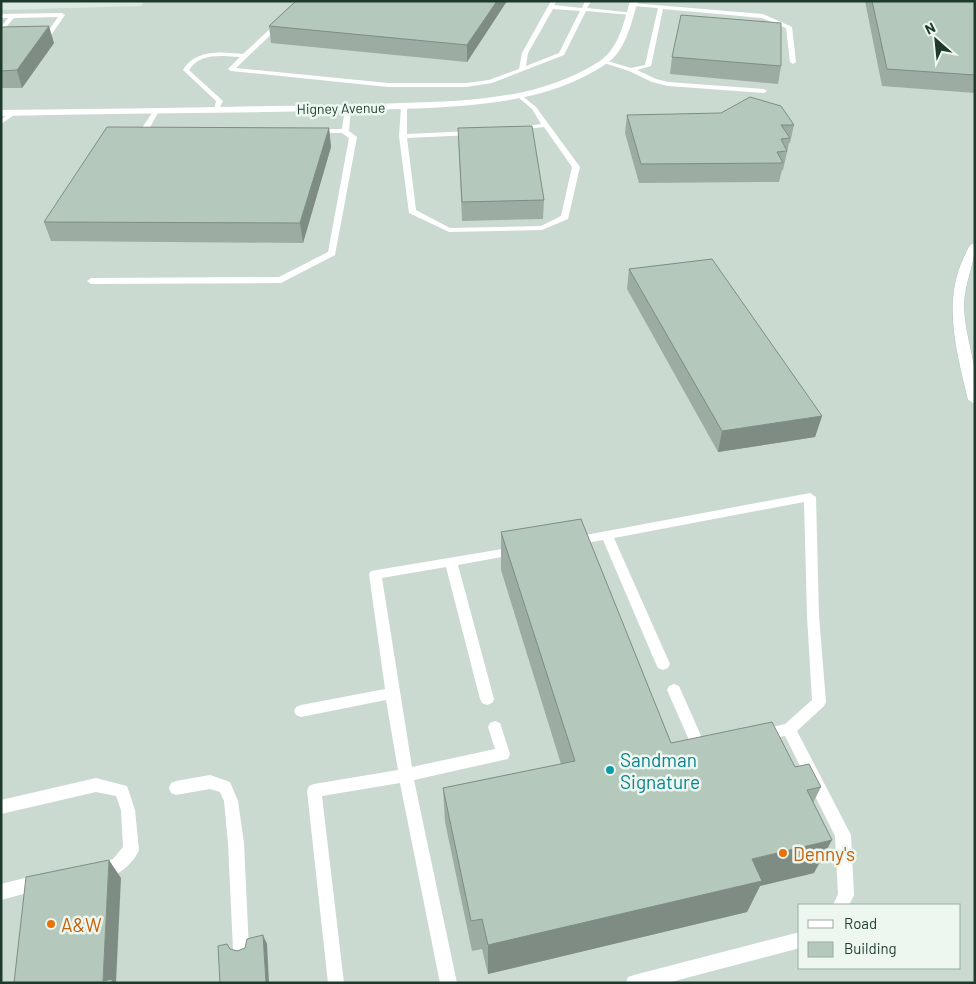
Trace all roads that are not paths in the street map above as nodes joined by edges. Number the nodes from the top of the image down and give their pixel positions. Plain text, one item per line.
1 (303, 1) edge
2 (588, 1) edge
3 (553, 4) edge
4 (633, 6) edge
5 (661, 7) junction
6 (585, 10) junction
7 (1, 16) edge
8 (12, 16) junction
9 (1, 31) edge
10 (45, 40) edge
11 (245, 56) junction
12 (604, 62) junction
13 (793, 62) dead end
14 (522, 70) junction
15 (631, 70) junction
16 (764, 91) dead end
17 (520, 96) junction
18 (404, 107) junction
19 (348, 108) junction
20 (216, 110) junction
21 (156, 111) junction
22 (1, 113) edge
23 (14, 113) junction
24 (1, 122) edge
25 (546, 125) junction
26 (345, 130) junction
27 (164, 131) edge
28 (307, 131) edge
29 (508, 131) edge
30 (480, 133) edge
31 (403, 136) junction
32 (975, 246) edge
33 (91, 281) dead end
34 (975, 400) edge
35 (607, 536) junction
36 (558, 544) edge
37 (529, 549) edge
38 (451, 562) junction
39 (663, 664) dead end
40 (674, 690) dead end
41 (392, 693) junction
42 (487, 699) dead end
43 (301, 711) dead end
44 (495, 727) dead end
45 (789, 729) junction
46 (753, 736) edge
47 (717, 742) edge
48 (406, 775) junction
49 (176, 788) dead end
50 (1, 808) edge
51 (89, 872) edge
52 (52, 879) edge
53 (1, 892) edge
54 (842, 904) edge
55 (798, 941) edge
56 (241, 950) edge
57 (336, 983) edge
58 (449, 983) edge
59 (634, 983) edge

1 - 11 lane
2 - 6 lane
3 - 6 lane
3 - 14 lane
4 - 5 lane
4 - 6 lane
4 - 12 street, Higney Avenue
5 - 13 lane
5 - 15 lane
6 - 14 lane
7 - 8 lane
8 - 9 lane
8 - 10 lane
11 - 14 lane
11 - 20 lane
12 - 15 lane
12 - 17 street, Higney Avenue
15 - 16 lane
17 - 18 street, Higney Avenue
17 - 25 lane
18 - 19 street, Higney Avenue
18 - 31 lane
19 - 20 street, Higney Avenue
19 - 26 lane
20 - 21 street, Higney Avenue
21 - 23 street, Higney Avenue
21 - 27 lane
22 - 23 street, Higney Avenue
23 - 24 lane
25 - 29 lane
25 - 31 lane
26 - 28 lane
26 - 33 lane
30 - 31 lane
32 - 34 street
35 - 36 lane
35 - 39 lane
35 - 45 lane
37 - 38 lane
38 - 41 lane
38 - 42 lane
40 - 47 lane
41 - 43 lane
41 - 48 lane
44 - 48 lane
45 - 46 lane
45 - 54 lane
48 - 57 lane
48 - 58 lane
49 - 56 lane
50 - 51 lane
52 - 53 lane
55 - 59 lane

